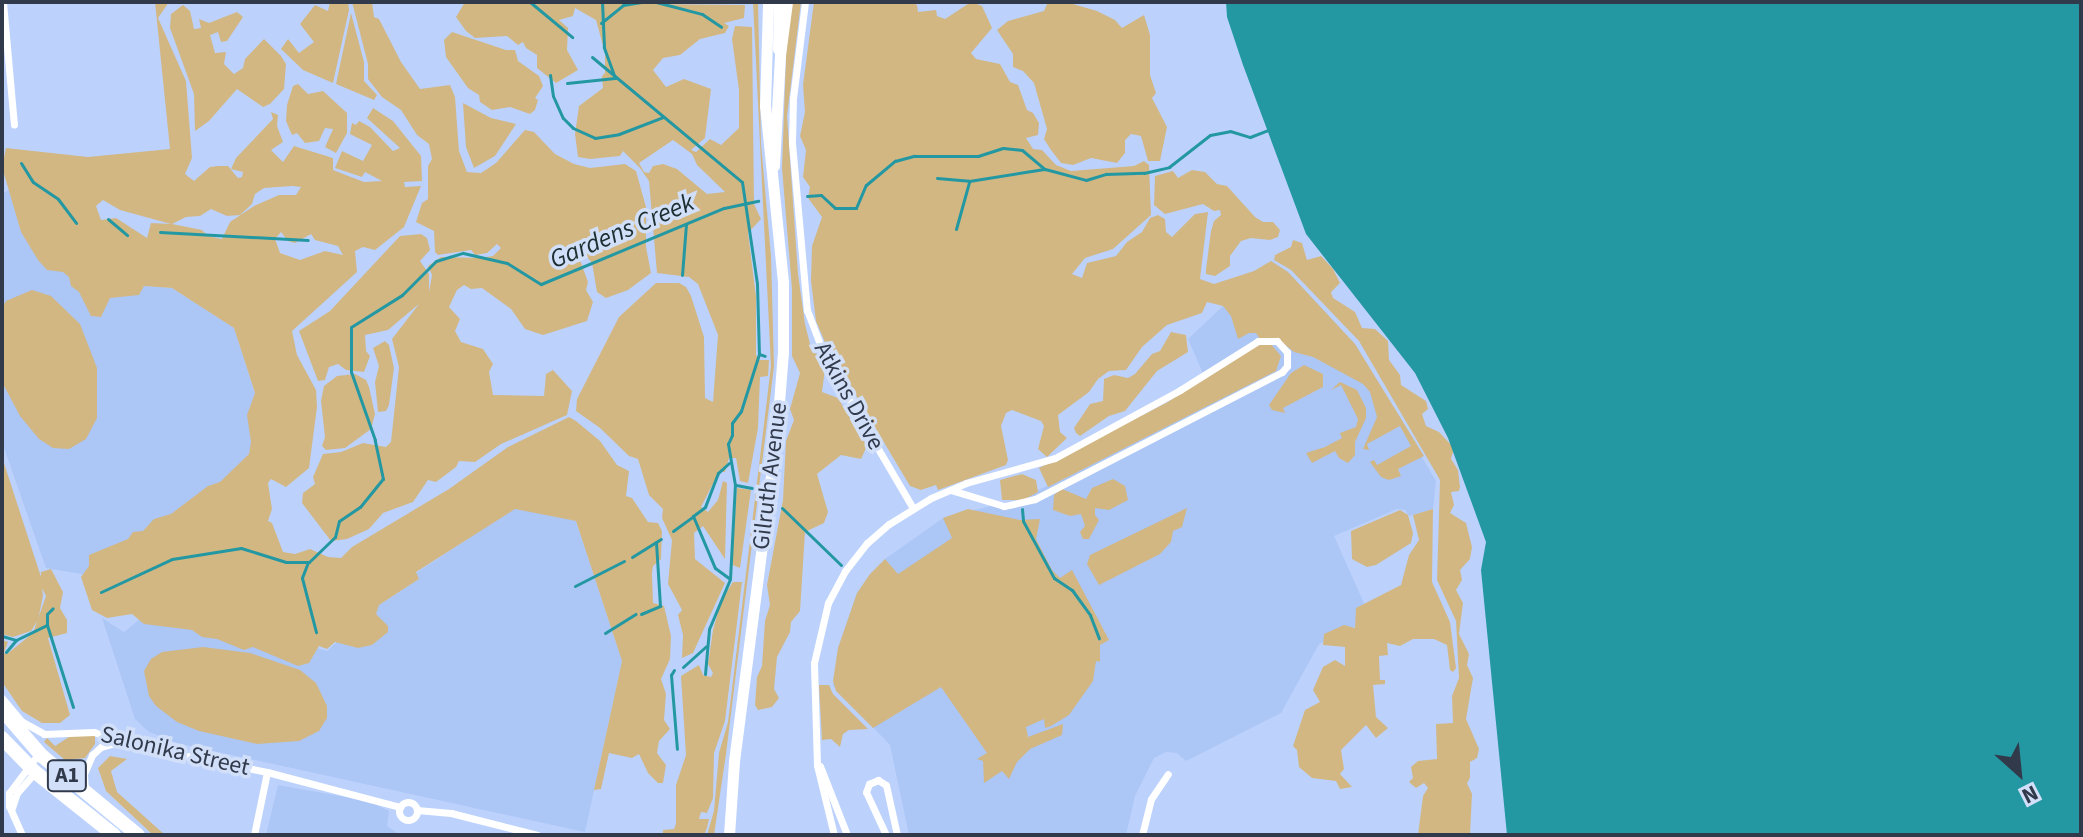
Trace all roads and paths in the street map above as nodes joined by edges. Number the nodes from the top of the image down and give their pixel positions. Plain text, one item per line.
1 (3, 2) edge
2 (768, 2) edge
3 (779, 2) edge
4 (787, 2) edge
5 (805, 2) edge
6 (780, 55) junction
7 (14, 125) dead end
8 (773, 170) junction
9 (951, 490) junction
10 (913, 508) junction
11 (2, 698) edge
12 (2, 710) edge
13 (2, 738) edge
14 (122, 743) junction
15 (815, 748) junction
16 (43, 756) junction
17 (817, 765) junction
18 (31, 769) junction
19 (267, 772) junction
20 (1168, 774) dead end
21 (732, 781) junction
22 (85, 789) junction
23 (400, 807) junction
24 (417, 810) junction
25 (22, 835) edge
26 (114, 835) edge
27 (138, 835) edge
28 (254, 835) edge
29 (537, 835) edge
30 (720, 835) edge
31 (729, 835) edge
32 (834, 835) edge
33 (845, 835) edge
34 (886, 835) edge
35 (897, 835) edge
36 (1142, 835) edge

1 - 7 street
2 - 8 street, Gilruth Avenue
3 - 6 street
4 - 6 street, Gilruth Avenue
5 - 10 street, Atkins Drive
6 - 8 street, Gilruth Avenue
8 - 21 street, Gilruth Avenue
9 - 9 street
9 - 10 street
10 - 15 street
11 - 14 street, Salonika Street
12 - 16 highway, A1
13 - 18 highway, A1
14 - 19 street, Salonika Street
14 - 22 street
15 - 17 street
15 - 33 street
16 - 18 street
16 - 22 highway, A1
17 - 32 street
17 - 33 street
18 - 25 street
18 - 26 highway, A1
19 - 23 street, Salonika Street
19 - 28 street, Salonika Street
20 - 36 street
21 - 30 street, Gilruth Avenue
21 - 31 street, Gilruth Avenue
22 - 27 highway, A1
23 - 24 street
23 - 24 street
24 - 29 street
34 - 35 street

